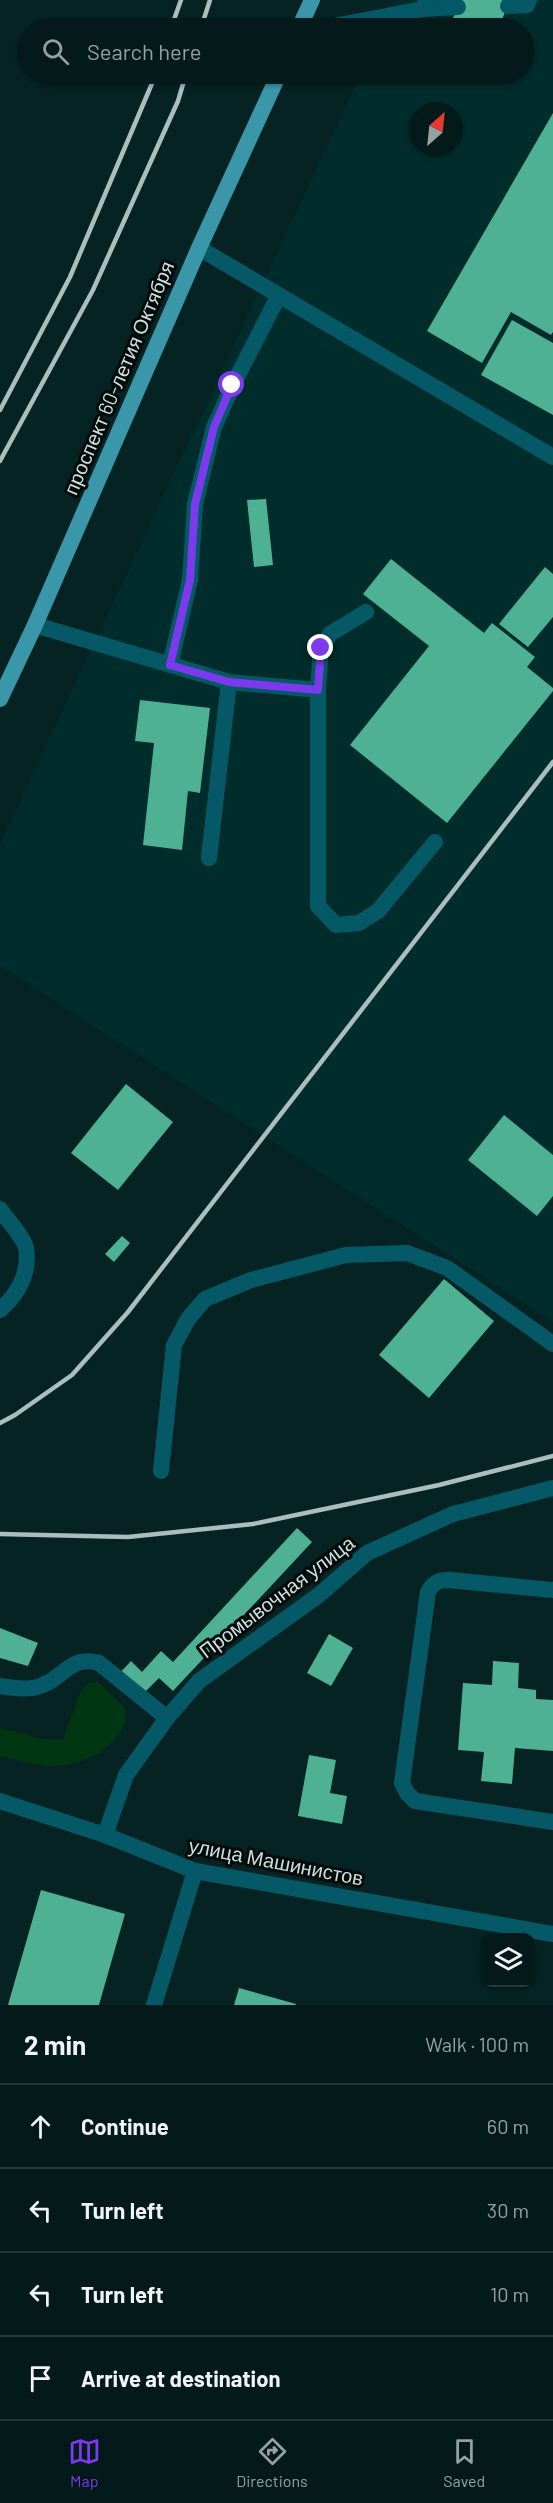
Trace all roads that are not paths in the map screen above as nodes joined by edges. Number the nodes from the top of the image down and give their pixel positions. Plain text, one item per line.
1 (312, 0) edge
2 (529, 0) edge
3 (425, 4) edge
4 (508, 6) dead end
5 (458, 7) dead end
6 (304, 18) edge
7 (366, 18) edge
8 (274, 84) edge
9 (198, 248) junction
10 (279, 295) junction
11 (553, 457) edge
12 (366, 612) dead end
13 (35, 625) junction
14 (170, 665) junction
15 (229, 682) junction
16 (318, 690) junction
17 (0, 699) edge
18 (435, 842) dead end
19 (209, 858) dead end
20 (0, 1209) edge
21 (0, 1310) edge
22 (553, 1344) edge
23 (160, 1471) dead end
24 (553, 1488) edge
25 (553, 1590) edge
26 (0, 1686) edge
27 (167, 1718) junction
28 (0, 1801) edge
29 (553, 1822) edge
30 (105, 1835) junction
31 (195, 1871) junction
32 (553, 1934) edge
33 (154, 2005) edge

1 - 6 highway
2 - 4 street
3 - 5 street
3 - 7 street
8 - 9 highway, проспект 60-летия Октября
9 - 10 street
9 - 13 highway, проспект 60-летия Октября
10 - 11 street
10 - 14 street
12 - 16 street
13 - 14 street
13 - 17 highway, проспект 60-летия Октября
14 - 15 street
15 - 16 street
15 - 19 street
16 - 18 street
20 - 21 street
22 - 23 street
24 - 27 street, Промывочная улица
25 - 29 street
26 - 27 street
27 - 30 street, Промывочная улица
28 - 30 street, улица Машинистов
30 - 31 street, улица Машинистов
31 - 32 street, улица Машинистов
31 - 33 street

